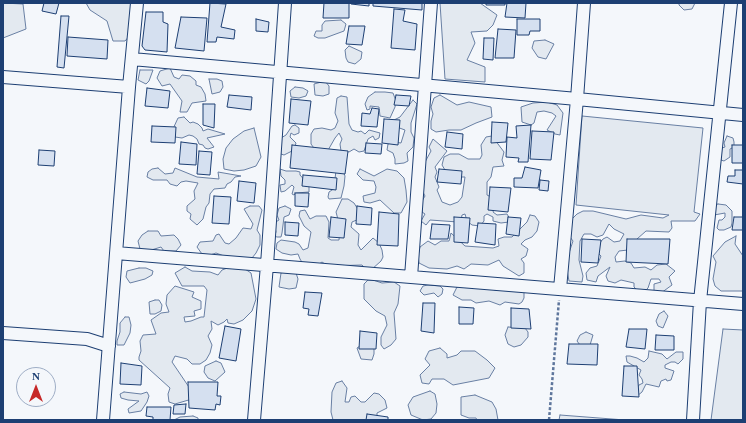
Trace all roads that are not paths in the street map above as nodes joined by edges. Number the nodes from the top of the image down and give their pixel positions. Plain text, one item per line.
1 (137, 3) edge
2 (286, 3) edge
3 (431, 3) edge
4 (584, 3) edge
5 (731, 3) edge
6 (132, 59) junction
7 (280, 72) junction
8 (3, 77) edge
9 (426, 85) junction
10 (129, 87) junction
11 (577, 99) junction
12 (719, 113) junction
13 (743, 115) edge
14 (116, 253) junction
15 (267, 266) junction
16 (411, 277) junction
17 (560, 289) junction
18 (700, 301) junction
19 (743, 304) edge
20 (3, 333) edge
21 (109, 346) junction
22 (103, 420) edge
23 (254, 420) edge
24 (693, 420) edge

1 - 6 street
2 - 7 street
3 - 9 street
4 - 11 street
5 - 12 street
6 - 7 street
6 - 10 street
7 - 9 street
7 - 15 street
8 - 10 street
9 - 11 street
9 - 16 street
10 - 14 street
11 - 12 street
11 - 17 street
12 - 13 street
12 - 18 street
14 - 15 street
14 - 21 street
15 - 16 street
15 - 23 street
16 - 17 street
17 - 18 street
18 - 19 street
18 - 24 street
20 - 21 street
21 - 22 street

